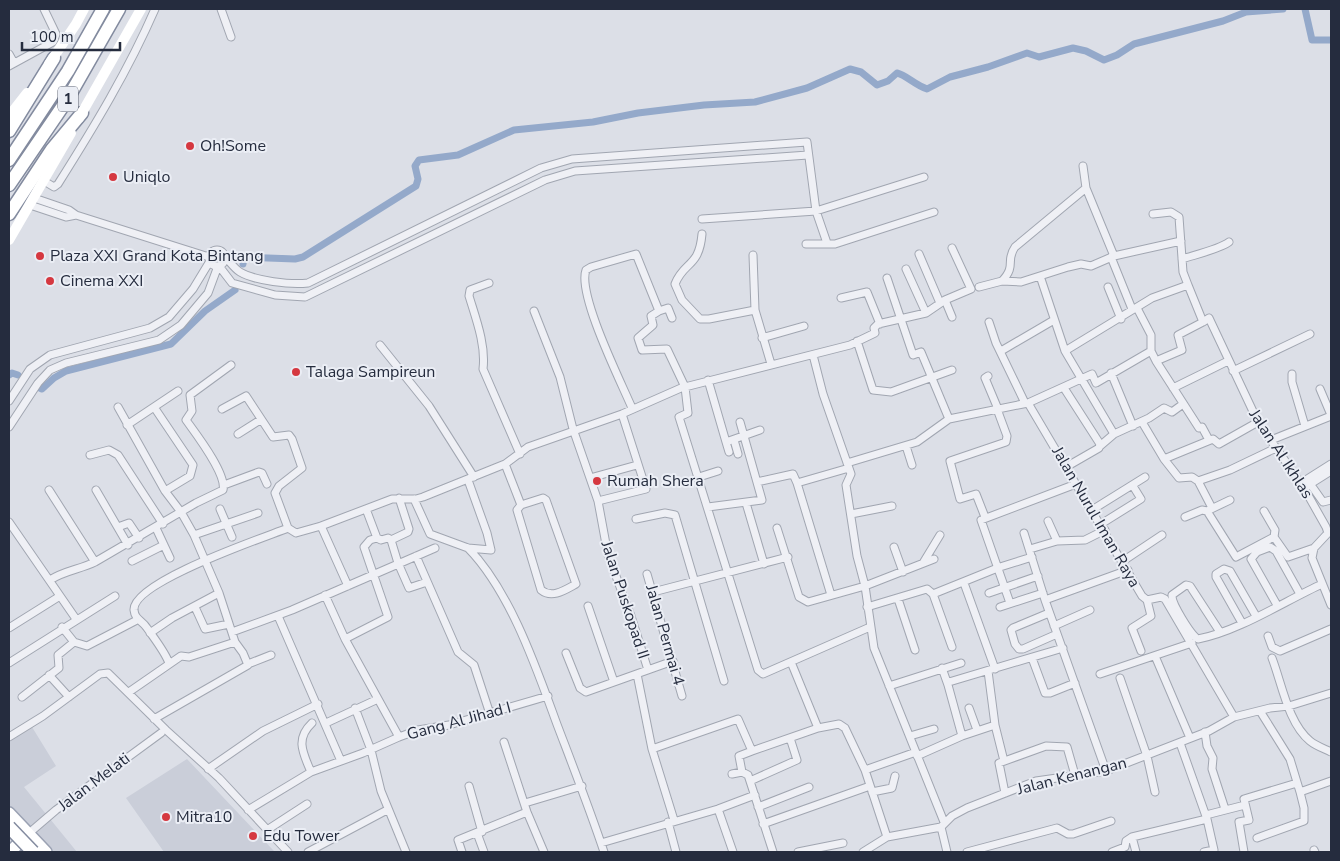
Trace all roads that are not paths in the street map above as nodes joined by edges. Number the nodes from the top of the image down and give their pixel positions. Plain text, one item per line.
1 (44, 9) edge
2 (84, 9) edge
3 (103, 9) edge
4 (119, 9) edge
5 (141, 9) edge
6 (155, 9) edge
7 (221, 9) edge
8 (231, 36) dead end
9 (9, 54) edge
10 (54, 58) junction
11 (11, 65) edge
12 (82, 113) junction
13 (9, 116) edge
14 (9, 131) edge
15 (808, 155) junction
16 (9, 160) edge
17 (1083, 166) dead end
18 (924, 177) dead end
19 (519, 178) junction
20 (44, 181) junction
21 (9, 185) edge
22 (1086, 188) junction
23 (525, 190) junction
24 (32, 202) junction
25 (816, 211) junction
26 (934, 212) dead end
27 (9, 214) edge
28 (1153, 214) dead end
29 (702, 219) dead end
30 (702, 234) dead end
31 (9, 240) edge
32 (1181, 241) junction
33 (1229, 242) dead end
34 (827, 243) junction
35 (806, 244) dead end
36 (952, 248) dead end
37 (919, 254) dead end
38 (753, 255) dead end
39 (1113, 256) junction
40 (226, 258) junction
41 (209, 259) junction
42 (1182, 259) junction
43 (219, 266) junction
44 (906, 269) dead end
45 (1040, 276) junction
46 (887, 278) dead end
47 (1002, 281) junction
48 (489, 283) dead end
49 (1186, 286) junction
50 (978, 287) dead end
51 (1108, 287) dead end
52 (841, 298) dead end
53 (942, 302) junction
54 (1135, 309) junction
55 (755, 310) junction
56 (534, 311) dead end
57 (659, 311) junction
58 (926, 312) junction
59 (952, 317) dead end
60 (672, 318) dead end
61 (901, 319) junction
62 (1121, 319) junction
63 (1054, 320) junction
64 (989, 322) dead end
65 (1203, 322) junction
66 (880, 324) junction
67 (804, 326) dead end
68 (1310, 334) dead end
69 (762, 338) junction
70 (857, 341) junction
71 (380, 345) dead end
72 (1065, 350) junction
73 (1001, 351) junction
74 (1151, 352) junction
75 (813, 355) junction
76 (1156, 361) junction
77 (1228, 361) junction
78 (771, 364) junction
79 (231, 365) dead end
80 (952, 370) dead end
81 (1233, 371) junction
82 (1111, 373) junction
83 (1292, 374) dead end
84 (988, 376) dead end
85 (931, 377) junction
86 (1083, 379) junction
87 (708, 380) junction
88 (685, 387) junction
89 (1064, 388) junction
90 (1173, 388) junction
91 (1320, 389) dead end
92 (178, 391) dead end
93 (9, 401) edge
94 (1027, 403) junction
95 (1183, 404) junction
96 (118, 407) dead end
97 (154, 407) junction
98 (632, 408) junction
99 (222, 409) dead end
100 (997, 409) junction
101 (622, 414) junction
102 (1331, 415) edge
103 (949, 418) junction
104 (260, 420) junction
105 (740, 422) dead end
106 (1142, 422) junction
107 (1258, 422) junction
108 (127, 425) junction
109 (1133, 426) junction
110 (1305, 426) junction
111 (9, 427) edge
112 (573, 429) junction
113 (760, 430) dead end
114 (238, 434) dead end
115 (1114, 434) junction
116 (744, 436) junction
117 (734, 440) junction
118 (1210, 440) junction
119 (1271, 440) junction
120 (726, 442) junction
121 (906, 446) junction
122 (1100, 446) junction
123 (1276, 448) junction
124 (729, 452) dead end
125 (520, 454) junction
126 (738, 454) dead end
127 (90, 455) dead end
128 (1164, 459) junction
129 (504, 464) junction
130 (1331, 464) edge
131 (638, 465) junction
132 (912, 465) dead end
133 (848, 466) junction
134 (1066, 468) junction
135 (718, 471) dead end
136 (1331, 471) edge
137 (699, 477) junction
138 (1145, 477) dead end
139 (590, 478) junction
140 (471, 479) junction
141 (1198, 481) junction
142 (756, 482) junction
143 (267, 484) dead end
144 (798, 484) junction
145 (1076, 484) junction
146 (224, 485) junction
147 (1305, 485) junction
148 (1133, 486) junction
149 (48, 490) dead end
150 (96, 490) dead end
151 (166, 491) junction
152 (399, 498) junction
153 (414, 499) junction
154 (1230, 500) dead end
155 (1331, 500) edge
156 (598, 501) junction
157 (746, 503) junction
158 (521, 505) junction
159 (892, 506) dead end
160 (708, 507) junction
161 (366, 509) junction
162 (220, 510) dead end
163 (1092, 510) junction
164 (1209, 510) junction
165 (1264, 510) dead end
166 (181, 512) junction
167 (258, 514) dead end
168 (851, 514) junction
169 (1185, 517) dead end
170 (985, 518) junction
171 (636, 519) dead end
172 (1048, 521) dead end
173 (9, 522) edge
174 (227, 522) junction
175 (160, 526) junction
176 (321, 526) junction
177 (118, 527) junction
178 (1103, 527) junction
179 (288, 528) junction
180 (777, 528) dead end
181 (1024, 532) dead end
182 (940, 535) dead end
183 (1162, 535) dead end
184 (194, 536) junction
185 (232, 537) dead end
186 (1274, 537) junction
187 (139, 538) junction
188 (377, 538) junction
189 (1328, 538) edge
190 (391, 540) junction
191 (1057, 541) junction
192 (128, 545) junction
193 (164, 545) junction
194 (894, 547) dead end
195 (435, 548) dead end
196 (468, 548) junction
197 (1314, 548) junction
198 (1030, 549) junction
199 (416, 556) junction
200 (788, 557) junction
201 (1032, 557) junction
202 (170, 558) dead end
203 (934, 559) dead end
204 (205, 560) junction
205 (132, 561) dead end
206 (1123, 561) junction
207 (95, 562) junction
208 (398, 563) junction
209 (764, 564) junction
210 (923, 564) junction
211 (997, 568) junction
212 (1128, 570) junction
213 (729, 572) junction
214 (903, 572) junction
215 (372, 574) junction
216 (647, 574) dead end
217 (1038, 576) junction
218 (50, 580) junction
219 (428, 582) junction
220 (695, 582) junction
221 (964, 583) junction
222 (1322, 584) junction
223 (348, 586) junction
224 (865, 586) junction
225 (1005, 587) junction
226 (654, 592) junction
227 (219, 593) junction
228 (989, 593) dead end
229 (934, 594) junction
230 (1300, 594) junction
231 (325, 595) junction
232 (830, 595) junction
233 (60, 596) junction
234 (115, 596) dead end
235 (1044, 596) junction
236 (898, 599) junction
237 (1147, 600) junction
238 (1010, 603) junction
239 (1277, 605) junction
240 (588, 606) dead end
241 (1331, 606) edge
242 (194, 607) junction
243 (868, 608) junction
244 (1000, 608) dead end
245 (1090, 610) dead end
246 (1050, 614) junction
247 (278, 616) junction
248 (1256, 616) junction
249 (76, 619) junction
250 (137, 620) junction
251 (1242, 623) junction
252 (229, 624) junction
253 (1054, 626) junction
254 (62, 627) junction
255 (870, 627) junction
256 (9, 628) edge
257 (1331, 629) edge
258 (232, 632) junction
259 (1220, 632) junction
260 (150, 633) junction
261 (1057, 634) junction
262 (1268, 636) dead end
263 (345, 639) junction
264 (74, 642) junction
265 (235, 642) junction
266 (1192, 644) junction
267 (952, 646) dead end
268 (1063, 648) junction
269 (915, 650) dead end
270 (1141, 651) dead end
271 (566, 653) dead end
272 (271, 655) dead end
273 (1155, 656) junction
274 (1032, 658) junction
275 (1272, 658) dead end
276 (9, 661) edge
277 (673, 662) junction
278 (791, 662) junction
279 (961, 663) dead end
280 (168, 664) junction
281 (248, 664) junction
282 (942, 668) junction
283 (648, 670) junction
284 (992, 670) junction
285 (637, 674) junction
286 (1100, 674) dead end
287 (50, 675) junction
288 (1120, 678) dead end
289 (724, 681) dead end
290 (614, 682) junction
291 (1075, 683) junction
292 (948, 685) junction
293 (889, 686) junction
294 (128, 692) junction
295 (1331, 694) edge
296 (548, 696) junction
297 (682, 696) dead end
298 (22, 697) dead end
299 (69, 697) junction
300 (378, 699) junction
301 (318, 704) junction
302 (1289, 706) junction
303 (355, 708) junction
304 (969, 708) dead end
305 (1260, 711) junction
306 (490, 714) junction
307 (1234, 717) junction
308 (154, 719) junction
309 (312, 722) dead end
310 (326, 724) junction
311 (995, 725) junction
312 (818, 728) junction
313 (934, 728) dead end
314 (978, 730) junction
315 (1205, 732) junction
316 (160, 733) dead end
317 (910, 736) junction
318 (962, 736) junction
319 (9, 737) edge
320 (399, 737) junction
321 (790, 738) junction
322 (1190, 738) junction
323 (504, 742) dead end
324 (1180, 743) junction
325 (371, 750) junction
326 (652, 750) junction
327 (756, 750) junction
328 (1331, 752) edge
329 (916, 754) junction
330 (1146, 756) junction
331 (1004, 760) junction
332 (342, 761) junction
333 (208, 769) junction
334 (865, 770) junction
335 (1106, 771) junction
336 (311, 772) junction
337 (742, 772) junction
338 (732, 774) dead end
339 (1075, 775) junction
340 (895, 776) dead end
341 (750, 782) junction
342 (1331, 782) edge
343 (1297, 783) junction
344 (468, 786) dead end
345 (582, 786) junction
346 (808, 787) dead end
347 (871, 789) junction
348 (1155, 792) dead end
349 (1300, 792) junction
350 (1005, 793) junction
351 (755, 795) junction
352 (526, 803) junction
353 (306, 804) dead end
354 (1245, 805) junction
355 (758, 807) junction
356 (718, 809) junction
357 (248, 810) junction
358 (387, 810) junction
359 (1225, 810) junction
360 (527, 812) junction
361 (9, 813) edge
362 (1207, 817) junction
363 (671, 821) junction
364 (1111, 821) dead end
365 (763, 824) junction
366 (943, 825) junction
367 (9, 827) edge
368 (267, 830) junction
369 (480, 833) junction
370 (887, 837) junction
371 (1132, 837) junction
372 (1257, 838) dead end
373 (30, 841) edge
374 (601, 843) junction
375 (843, 843) dead end
376 (770, 851) edge
377 (1214, 851) edge
378 (10, 852) edge
379 (22, 852) edge
380 (46, 852) edge
381 (288, 852) edge
382 (308, 852) edge
383 (406, 852) edge
384 (462, 852) edge
385 (484, 852) edge
386 (544, 852) edge
387 (604, 852) edge
388 (676, 852) edge
389 (733, 852) edge
390 (798, 852) edge
391 (863, 852) edge
392 (947, 852) edge
393 (967, 852) edge
394 (1116, 852) edge
395 (1136, 852) edge
396 (1204, 852) edge
397 (1244, 852) edge

1 - 11 street
2 - 10 street
3 - 16 highway, 1
4 - 21 highway, 1
5 - 12 street
6 - 20 street
7 - 8 street
9 - 11 street
10 - 13 street
10 - 14 highway
12 - 20 street
12 - 27 highway
15 - 19 street
15 - 23 street
15 - 25 street
17 - 22 street
18 - 25 street
19 - 23 street
19 - 40 street
20 - 24 street
22 - 39 street
22 - 47 street
23 - 43 street
24 - 31 street
24 - 41 street
25 - 29 street
25 - 34 street
26 - 34 street
28 - 32 street, Jalan Al Ikhlas
30 - 55 street
32 - 39 street
32 - 42 street, Jalan Al Ikhlas
33 - 42 street
34 - 35 street
36 - 53 street
37 - 53 street
38 - 55 street
39 - 45 street
39 - 54 street
40 - 41 street
40 - 43 street
41 - 43 street
41 - 93 street
42 - 49 street, Jalan Al Ikhlas
43 - 111 street
44 - 58 street
45 - 47 street
45 - 63 street
46 - 61 street
47 - 50 street
48 - 125 street
49 - 54 street
49 - 65 street, Jalan Al Ikhlas
51 - 62 street
52 - 66 street
53 - 58 street
53 - 59 street
54 - 62 street
54 - 74 street
55 - 69 street
56 - 112 street, Jalan Puskopad II
57 - 60 street
57 - 88 street
57 - 98 street
58 - 61 street
61 - 66 street
61 - 85 street
62 - 72 street
63 - 72 street
63 - 73 street
64 - 73 street, Jalan Nurul Iman Raya
65 - 76 street
65 - 77 street, Jalan Al Ikhlas
66 - 70 street
67 - 69 street
68 - 81 street
69 - 78 street
70 - 75 street
70 - 85 street
71 - 140 street
72 - 86 street
73 - 94 street, Jalan Nurul Iman Raya
74 - 76 street
74 - 82 street
75 - 78 street
75 - 133 street
76 - 90 street
77 - 81 street, Jalan Al Ikhlas
77 - 90 street
78 - 87 street
79 - 146 street
80 - 85 street
81 - 107 street, Jalan Al Ikhlas
82 - 86 street
82 - 109 street
83 - 110 street
84 - 100 street
85 - 103 street
86 - 89 street
86 - 115 street
87 - 88 street
87 - 120 street
88 - 98 street
88 - 137 street
89 - 94 street
89 - 122 street
90 - 95 street
91 - 102 street
92 - 97 street
94 - 100 street
94 - 134 street, Jalan Nurul Iman Raya
95 - 106 street
95 - 118 street
96 - 108 street
97 - 108 street
97 - 151 street
98 - 101 street
99 - 104 street
100 - 103 street
100 - 170 street
101 - 112 street
101 - 131 street
102 - 110 street
103 - 121 street
104 - 114 street
104 - 179 street
105 - 116 street
106 - 109 street
106 - 128 street
107 - 118 street
107 - 119 street, Jalan Al Ikhlas
108 - 151 street
109 - 115 street
110 - 119 street
112 - 125 street
112 - 139 street, Jalan Puskopad II
113 - 116 street
115 - 122 street
116 - 117 street
116 - 142 street
117 - 120 street
117 - 126 street
118 - 128 street
119 - 123 street, Jalan Al Ikhlas
120 - 124 street
121 - 132 street
121 - 133 street
122 - 134 street
123 - 141 street
123 - 147 street, Jalan Al Ikhlas
125 - 129 street
127 - 175 street
128 - 141 street
129 - 140 street
129 - 158 street
130 - 147 street
131 - 139 street
131 - 156 street
133 - 144 street
133 - 168 street
134 - 145 street, Jalan Nurul Iman Raya
135 - 137 street
136 - 147 street
137 - 160 street
138 - 148 street
139 - 156 street, Jalan Puskopad II
140 - 153 street
140 - 196 street
141 - 164 street
142 - 144 street
142 - 157 street
143 - 146 street
144 - 232 street
145 - 163 street, Jalan Nurul Iman Raya
145 - 170 street
146 - 166 street
147 - 155 street
147 - 189 street, Jalan Al Ikhlas
148 - 163 street
148 - 178 street
149 - 207 street
150 - 177 street
151 - 166 street
152 - 153 street
152 - 161 street
152 - 190 street
153 - 196 street
154 - 164 street
156 - 283 street, Jalan Puskopad II
157 - 160 street
157 - 209 street
158 - 158 street
159 - 168 street
160 - 213 street
161 - 176 street
161 - 188 street
162 - 174 street
163 - 178 street, Jalan Nurul Iman Raya
164 - 169 street
164 - 186 street
165 - 186 street
166 - 175 street
166 - 184 street
167 - 174 street
168 - 224 street
170 - 211 street
171 - 220 street
172 - 191 street
173 - 218 street
174 - 184 street
174 - 185 street
175 - 187 street
175 - 193 street
176 - 179 street
176 - 223 street
177 - 187 street
177 - 192 street
178 - 191 street
178 - 206 street, Jalan Nurul Iman Raya
179 - 204 street
180 - 200 street
181 - 198 street
182 - 210 street
183 - 206 street
184 - 204 street
186 - 197 street
187 - 192 street
188 - 190 street
188 - 215 street
189 - 197 street, Jalan Al Ikhlas
190 - 208 street
191 - 198 street
192 - 207 street
193 - 202 street
193 - 205 street
194 - 214 street
195 - 199 street
196 - 296 street
197 - 222 street
198 - 201 street
199 - 208 street
199 - 219 street
200 - 209 street
200 - 232 street
201 - 211 street
201 - 217 street
203 - 210 street
204 - 227 street
204 - 250 street
206 - 212 street, Jalan Nurul Iman Raya
207 - 218 street
208 - 215 street
208 - 219 street
209 - 213 street
210 - 214 street
211 - 221 street
211 - 225 street
212 - 235 street
212 - 237 street, Jalan Nurul Iman Raya
213 - 220 street
213 - 278 street
214 - 224 street
215 - 223 street
215 - 263 street
216 - 226 street, Jalan Permai 4
217 - 225 street
217 - 235 street
218 - 233 street
219 - 306 street
220 - 226 street
220 - 289 street
221 - 229 street
221 - 284 street
222 - 230 street
222 - 241 street
223 - 231 street
224 - 232 street
224 - 243 street
225 - 228 street
225 - 238 street
226 - 277 street, Jalan Permai 4
227 - 242 street
227 - 252 street
229 - 236 street
229 - 267 street
230 - 239 street
230 - 239 street
231 - 247 street
231 - 263 street
233 - 249 street
233 - 256 street
234 - 249 street
235 - 238 street
235 - 246 street
236 - 243 street
236 - 269 street
237 - 266 street, Jalan Nurul Iman Raya
237 - 270 street
238 - 244 street
239 - 248 street
240 - 290 street
242 - 252 street
242 - 260 street
243 - 255 street
245 - 253 street
246 - 253 street
246 - 261 street
247 - 258 street
247 - 301 street
248 - 251 street
248 - 251 street
249 - 254 street
250 - 260 street
250 - 264 street
251 - 259 street
252 - 258 street
253 - 261 street
254 - 264 street
254 - 276 street
255 - 278 street
255 - 293 street
257 - 262 street
258 - 265 street
259 - 259 street
260 - 280 street
261 - 268 street
263 - 300 street
264 - 287 street
265 - 280 street
265 - 281 street
266 - 273 street
266 - 307 street, Jalan Nurul Iman Raya
268 - 274 street
268 - 291 street
271 - 290 street
272 - 281 street
273 - 286 street
273 - 322 street
274 - 284 street
274 - 291 street
275 - 302 street
277 - 283 street
277 - 297 street, Jalan Permai 4
278 - 312 street
279 - 282 street
280 - 294 street
281 - 308 street
282 - 292 street
282 - 293 street
283 - 285 street
284 - 292 street
284 - 311 street
285 - 290 street
285 - 326 street
287 - 298 street
287 - 299 street
288 - 330 street
291 - 335 street
292 - 318 street
293 - 317 street
294 - 299 street
294 - 308 street
295 - 302 street, Jalan Kenangan
296 - 306 street, Gang Al Jihad I
296 - 345 street
299 - 319 street
300 - 303 street
300 - 320 street
301 - 310 street
301 - 333 street
302 - 305 street, Jalan Kenangan
302 - 328 street
303 - 310 street
303 - 325 street
304 - 314 street
305 - 307 street, Jalan Kenangan
305 - 343 street
306 - 320 street, Gang Al Jihad I
307 - 315 street, Jalan Kenangan
308 - 333 street
309 - 336 street
310 - 332 street
311 - 314 street
311 - 331 street
312 - 321 street
312 - 334 street
313 - 317 street
314 - 318 street
315 - 322 street, Jalan Kenangan
315 - 359 street
316 - 373 street, Jalan Melati
317 - 329 street
318 - 329 street
320 - 325 street, Gang Al Jihad I
321 - 327 street
321 - 341 street
322 - 324 street, Jalan Kenangan
323 - 352 street
324 - 330 street, Jalan Kenangan
324 - 362 street
325 - 332 street, Gang Al Jihad I
325 - 358 street
326 - 327 street
326 - 363 street
327 - 337 street
329 - 334 street
329 - 366 street
330 - 335 street, Jalan Kenangan
330 - 348 street
331 - 339 street
331 - 350 street
332 - 336 street, Gang Al Jihad I
333 - 357 street
334 - 347 street
335 - 339 street, Jalan Kenangan
336 - 357 street, Gang Al Jihad I
337 - 338 street
337 - 341 street
339 - 350 street, Jalan Kenangan
340 - 347 street
341 - 351 street
342 - 349 street
343 - 349 street
343 - 354 street
344 - 369 street
345 - 352 street
345 - 374 street
346 - 355 street
347 - 365 street
347 - 370 street
349 - 372 street
350 - 366 street, Jalan Kenangan
351 - 355 street
351 - 356 street
352 - 360 street
353 - 368 street
354 - 359 street
354 - 397 street
355 - 365 street
356 - 363 street
356 - 389 street
357 - 368 street
358 - 382 street
358 - 383 street
359 - 362 street
360 - 369 street
360 - 386 street
361 - 373 main road
362 - 371 street
362 - 377 street
363 - 374 street
363 - 388 street
364 - 393 street
365 - 376 street
366 - 370 street, Jalan Kenangan
366 - 392 street
367 - 373 highway, bridge
368 - 381 street
369 - 384 street
369 - 385 street
370 - 391 street
371 - 394 street
371 - 395 street
373 - 378 main road
373 - 379 main road, bridge
373 - 380 main road
374 - 387 street
375 - 390 street
377 - 396 street

